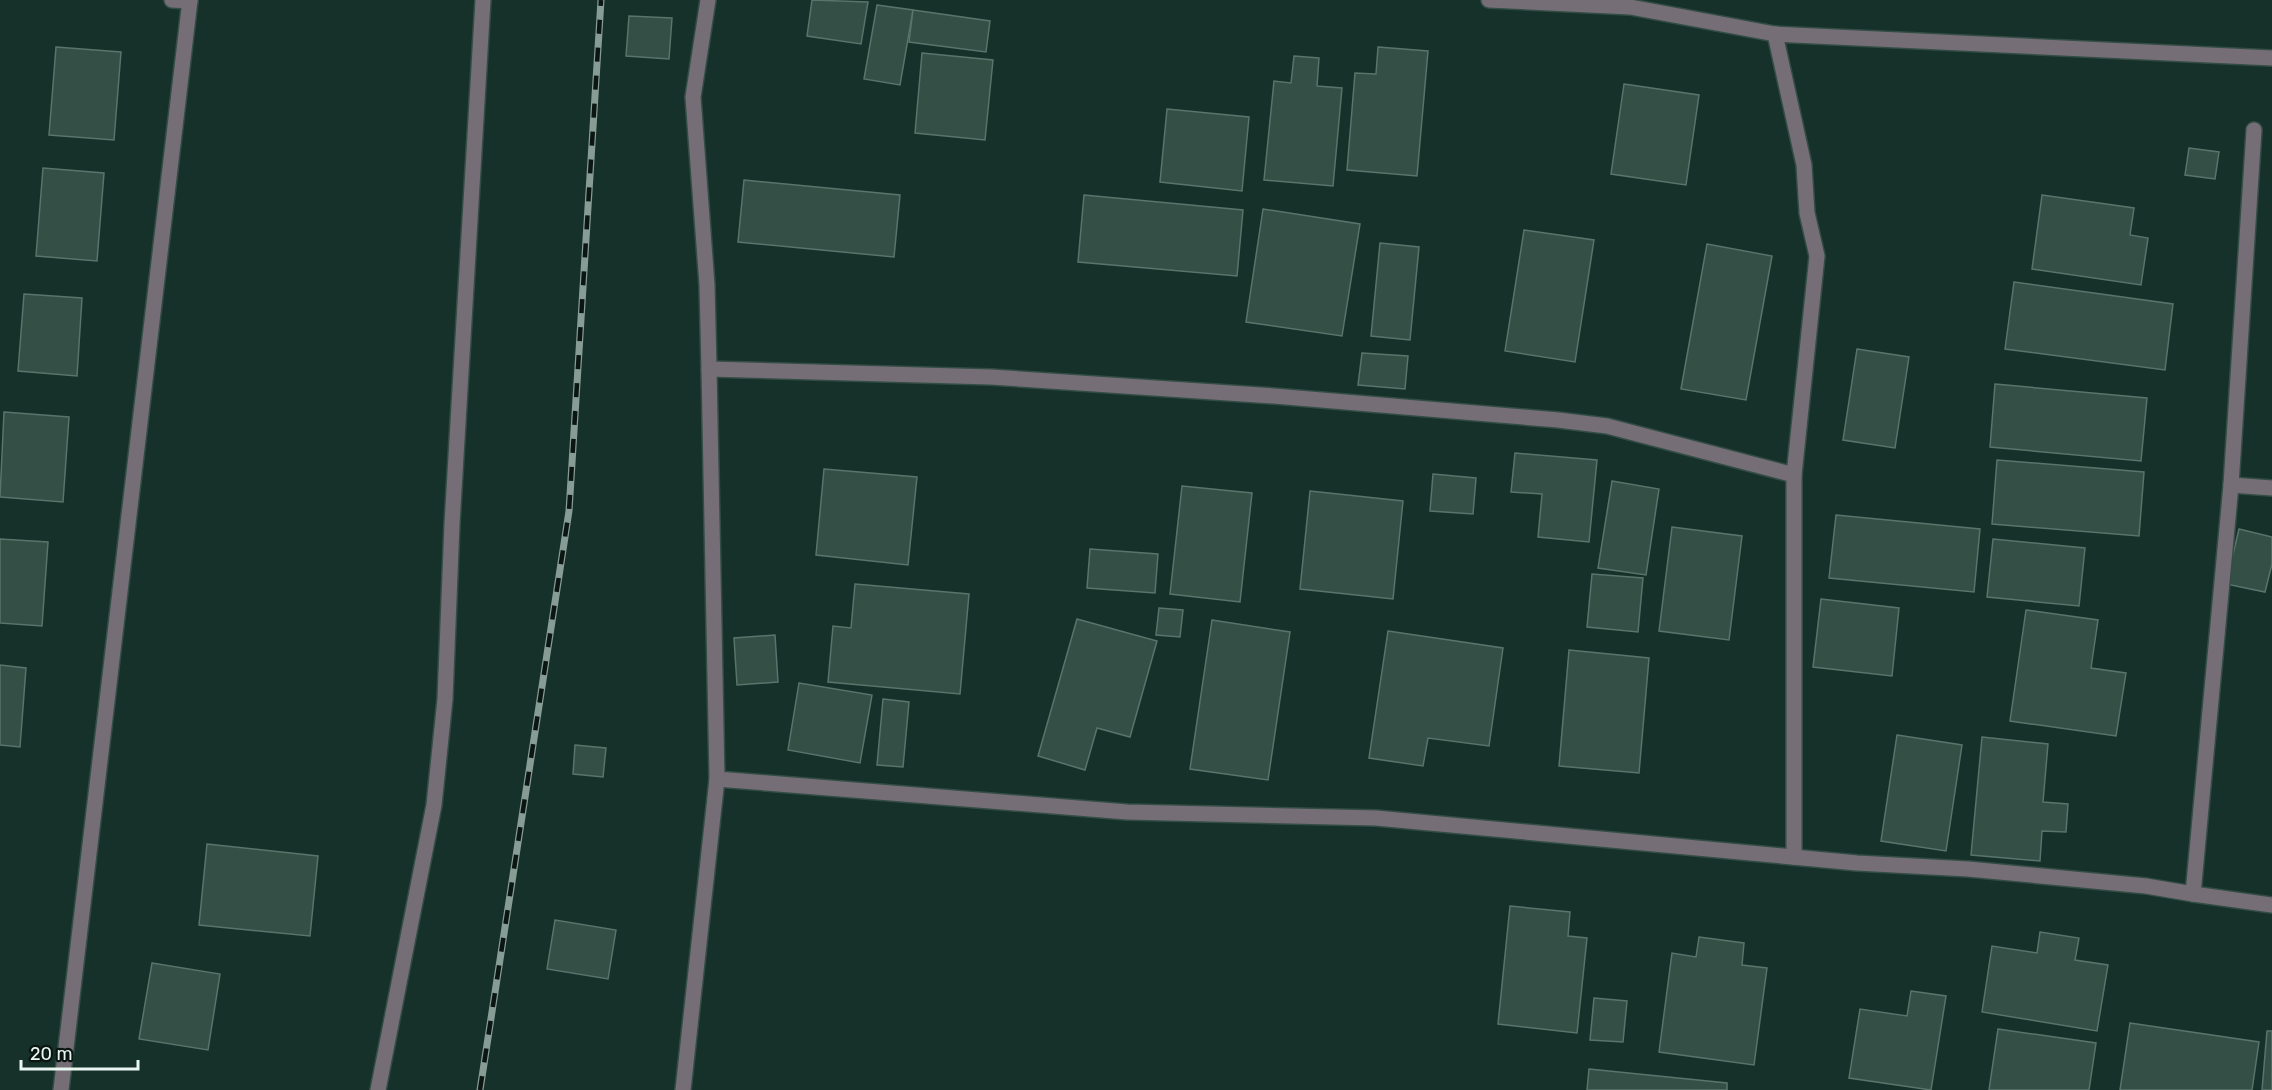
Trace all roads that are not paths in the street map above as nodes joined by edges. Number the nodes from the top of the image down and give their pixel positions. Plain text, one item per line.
1 (172, 0) edge
2 (190, 0) edge
3 (483, 0) edge
4 (708, 0) edge
5 (1489, 0) edge
6 (1553, 1) edge
7 (1774, 34) junction
8 (2272, 58) edge
9 (2254, 130) dead end
10 (709, 369) junction
11 (1794, 475) junction
12 (2231, 485) junction
13 (2272, 488) edge
14 (717, 779) junction
15 (1794, 857) junction
16 (2193, 894) junction
17 (2272, 905) edge
18 (61, 1090) edge
19 (378, 1090) edge
20 (683, 1090) edge

1 - 2 street
2 - 18 street
3 - 19 street
4 - 10 street
5 - 6 street
6 - 7 street
7 - 8 street
7 - 11 street
9 - 12 street
10 - 11 street
10 - 14 street
11 - 15 street
12 - 13 street
12 - 16 street
14 - 15 street
14 - 20 street
15 - 16 street
16 - 17 street

